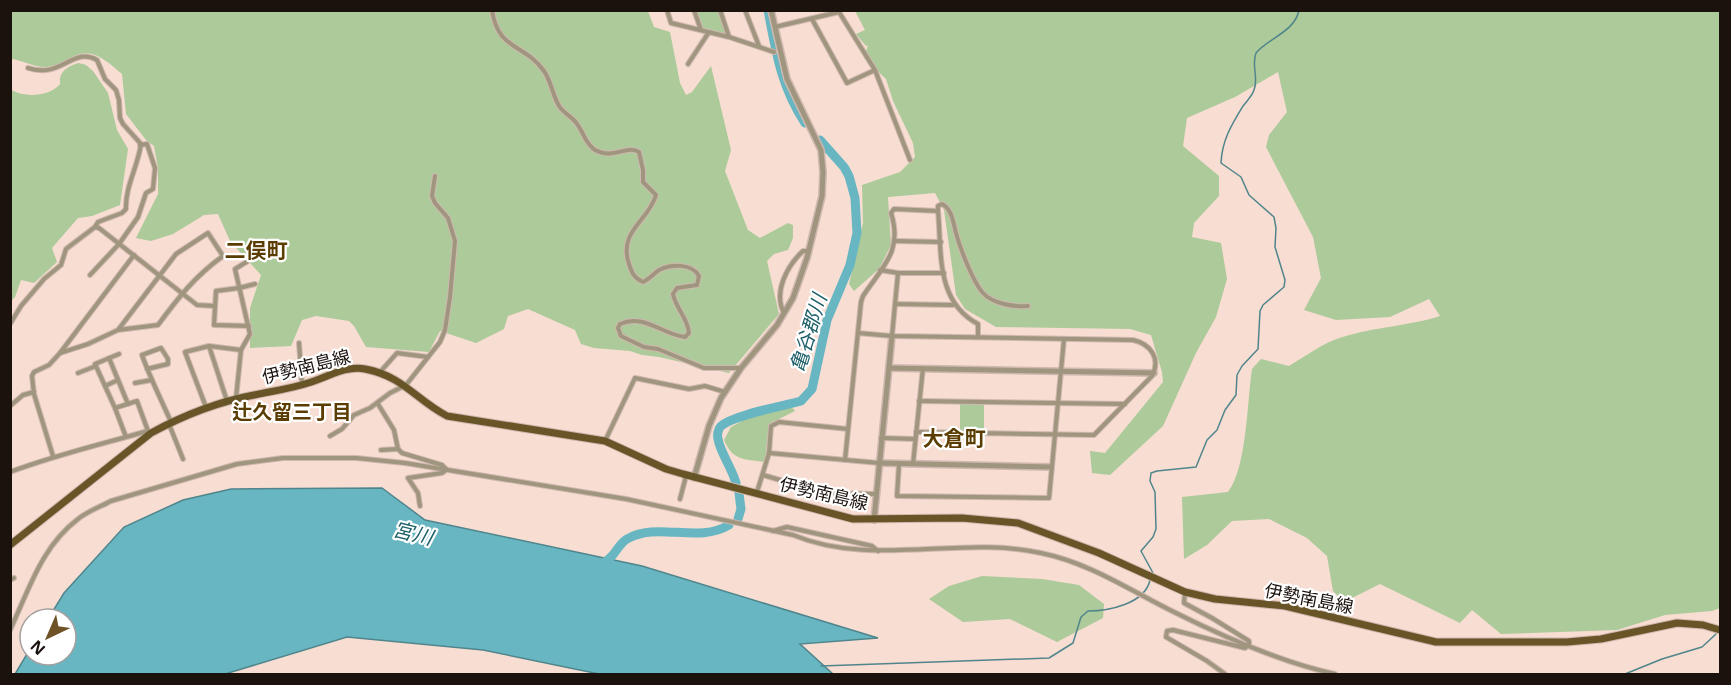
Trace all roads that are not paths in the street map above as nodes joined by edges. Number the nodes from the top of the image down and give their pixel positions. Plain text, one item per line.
1 (492, 10) edge
2 (667, 10) edge
3 (694, 10) edge
4 (720, 10) edge
5 (746, 10) edge
6 (771, 10) edge
7 (841, 11) edge
8 (812, 19) junction
9 (775, 27) junction
10 (701, 30) junction
11 (709, 32) junction
12 (729, 37) junction
13 (759, 47) junction
14 (777, 53) junction
15 (688, 64) dead end
16 (28, 68) dead end
17 (875, 70) junction
18 (140, 145) junction
19 (910, 160) dead end
20 (435, 176) dead end
21 (938, 211) junction
22 (95, 227) junction
23 (896, 241) junction
24 (941, 242) junction
25 (119, 244) junction
26 (808, 251) junction
27 (134, 255) junction
28 (248, 261) dead end
29 (880, 270) junction
30 (898, 273) junction
31 (944, 273) junction
32 (90, 275) dead end
33 (160, 275) junction
34 (255, 284) dead end
35 (239, 288) junction
36 (183, 292) junction
37 (895, 304) junction
38 (954, 305) junction
39 (215, 306) junction
40 (1028, 306) dead end
41 (784, 313) junction
42 (10, 324) edge
43 (249, 326) junction
44 (118, 330) junction
45 (858, 333) junction
46 (892, 336) junction
47 (978, 337) junction
48 (1064, 339) junction
49 (299, 343) dead end
50 (209, 346) junction
51 (241, 350) junction
52 (60, 353) junction
53 (119, 354) dead end
54 (428, 357) junction
55 (109, 358) junction
56 (96, 366) junction
57 (741, 368) junction
58 (889, 368) junction
59 (923, 368) junction
60 (147, 369) junction
61 (1061, 372) junction
62 (78, 373) dead end
63 (379, 373) junction
64 (1154, 373) junction
65 (118, 380) junction
66 (152, 380) junction
67 (135, 383) dead end
68 (302, 385) junction
69 (406, 385) junction
70 (105, 386) junction
71 (34, 392) junction
72 (725, 392) junction
73 (236, 399) junction
74 (919, 401) junction
75 (227, 402) junction
76 (1057, 403) junction
77 (128, 404) junction
78 (378, 404) junction
79 (1125, 404) junction
80 (10, 406) edge
81 (206, 407) junction
82 (115, 408) junction
83 (170, 423) junction
84 (848, 429) junction
85 (149, 432) junction
86 (916, 432) junction
87 (1054, 434) junction
88 (330, 436) dead end
89 (126, 437) junction
90 (881, 438) junction
91 (915, 439) junction
92 (605, 441) junction
93 (398, 449) junction
94 (381, 450) dead end
95 (769, 453) junction
96 (53, 456) junction
97 (183, 459) dead end
98 (845, 460) junction
99 (879, 463) junction
100 (899, 464) junction
101 (913, 464) junction
102 (1051, 466) junction
103 (447, 469) junction
104 (10, 472) edge
105 (686, 475) junction
106 (764, 476) junction
107 (694, 478) junction
108 (757, 492) junction
109 (876, 494) junction
110 (680, 499) dead end
111 (420, 506) dead end
112 (874, 520) junction
113 (771, 531) junction
114 (10, 545) edge
115 (878, 552) junction
116 (1185, 592) junction
117 (10, 630) edge
118 (1720, 630) edge
119 (1249, 645) junction
120 (1226, 675) edge
121 (1335, 675) edge

1 - 57 street
2 - 10 street
3 - 10 street
4 - 12 street
5 - 13 street
6 - 9 street
7 - 8 street
7 - 17 street
8 - 9 street
8 - 17 street
9 - 14 street
10 - 11 street
11 - 12 street
11 - 15 street
12 - 13 street
13 - 14 street
14 - 26 street
16 - 18 street
17 - 19 street
18 - 22 street
18 - 25 street
20 - 54 street
21 - 23 street
21 - 24 street
21 - 40 street
22 - 25 street
22 - 42 street
23 - 24 street
23 - 29 street
24 - 31 street
25 - 27 street
25 - 32 street
26 - 41 street
26 - 41 street
27 - 33 street
27 - 52 street
28 - 35 street
29 - 30 street
29 - 45 street
30 - 31 street
30 - 37 street
31 - 38 street
33 - 36 street
33 - 36 street
33 - 44 street
34 - 35 street
35 - 39 street
35 - 43 street
36 - 39 street
36 - 44 street
37 - 38 street
37 - 46 street
38 - 47 street
39 - 43 street
41 - 57 street
43 - 51 street
44 - 52 street
45 - 46 street
45 - 84 street
46 - 47 street
46 - 58 street
47 - 48 street
48 - 61 street
48 - 64 street
49 - 68 street
50 - 51 street
50 - 75 street
50 - 81 street
51 - 73 street
52 - 71 street
53 - 55 street
54 - 63 street
54 - 69 street
55 - 56 street
55 - 65 street
56 - 62 street
56 - 70 street
57 - 72 street
58 - 59 street
58 - 90 street
59 - 61 street
59 - 74 street
60 - 60 street
60 - 66 street
61 - 64 street
61 - 76 street
63 - 68 main road, 伊勢南島線
63 - 69 main road, 伊勢南島線
64 - 79 street
65 - 70 street
65 - 77 street
66 - 67 street
66 - 83 street
68 - 73 main road, 伊勢南島線
69 - 78 street
69 - 92 main road, 伊勢南島線
70 - 82 street
71 - 80 street
71 - 96 street
72 - 92 street
72 - 107 street
73 - 75 main road, 伊勢南島線
74 - 76 street
74 - 86 street
75 - 81 main road, 伊勢南島線
76 - 79 street
76 - 87 street
77 - 82 street
77 - 85 street
78 - 88 street
78 - 93 street
79 - 87 street
81 - 83 main road, 伊勢南島線
82 - 89 street
83 - 85 main road, 伊勢南島線
83 - 97 street
84 - 95 street
84 - 98 street
85 - 89 street
85 - 114 main road, 伊勢南島線
86 - 87 street
86 - 91 street
87 - 102 street
89 - 96 street
90 - 91 street
90 - 99 street
91 - 101 street
92 - 105 main road, 伊勢南島線
93 - 94 street
93 - 103 street
95 - 98 street
95 - 106 street
96 - 104 street
98 - 99 street
99 - 100 street
99 - 109 street
100 - 101 street
100 - 102 street
101 - 102 street
103 - 111 street
103 - 113 street
103 - 117 street
105 - 107 main road, 伊勢南島線
105 - 110 street
106 - 108 street
106 - 109 street
107 - 108 main road, 伊勢南島線
108 - 112 main road, 伊勢南島線
109 - 112 street
112 - 116 main road, 伊勢南島線
113 - 115 street
113 - 115 street
115 - 119 street
116 - 118 main road, 伊勢南島線
116 - 119 street
119 - 120 street
119 - 121 street

